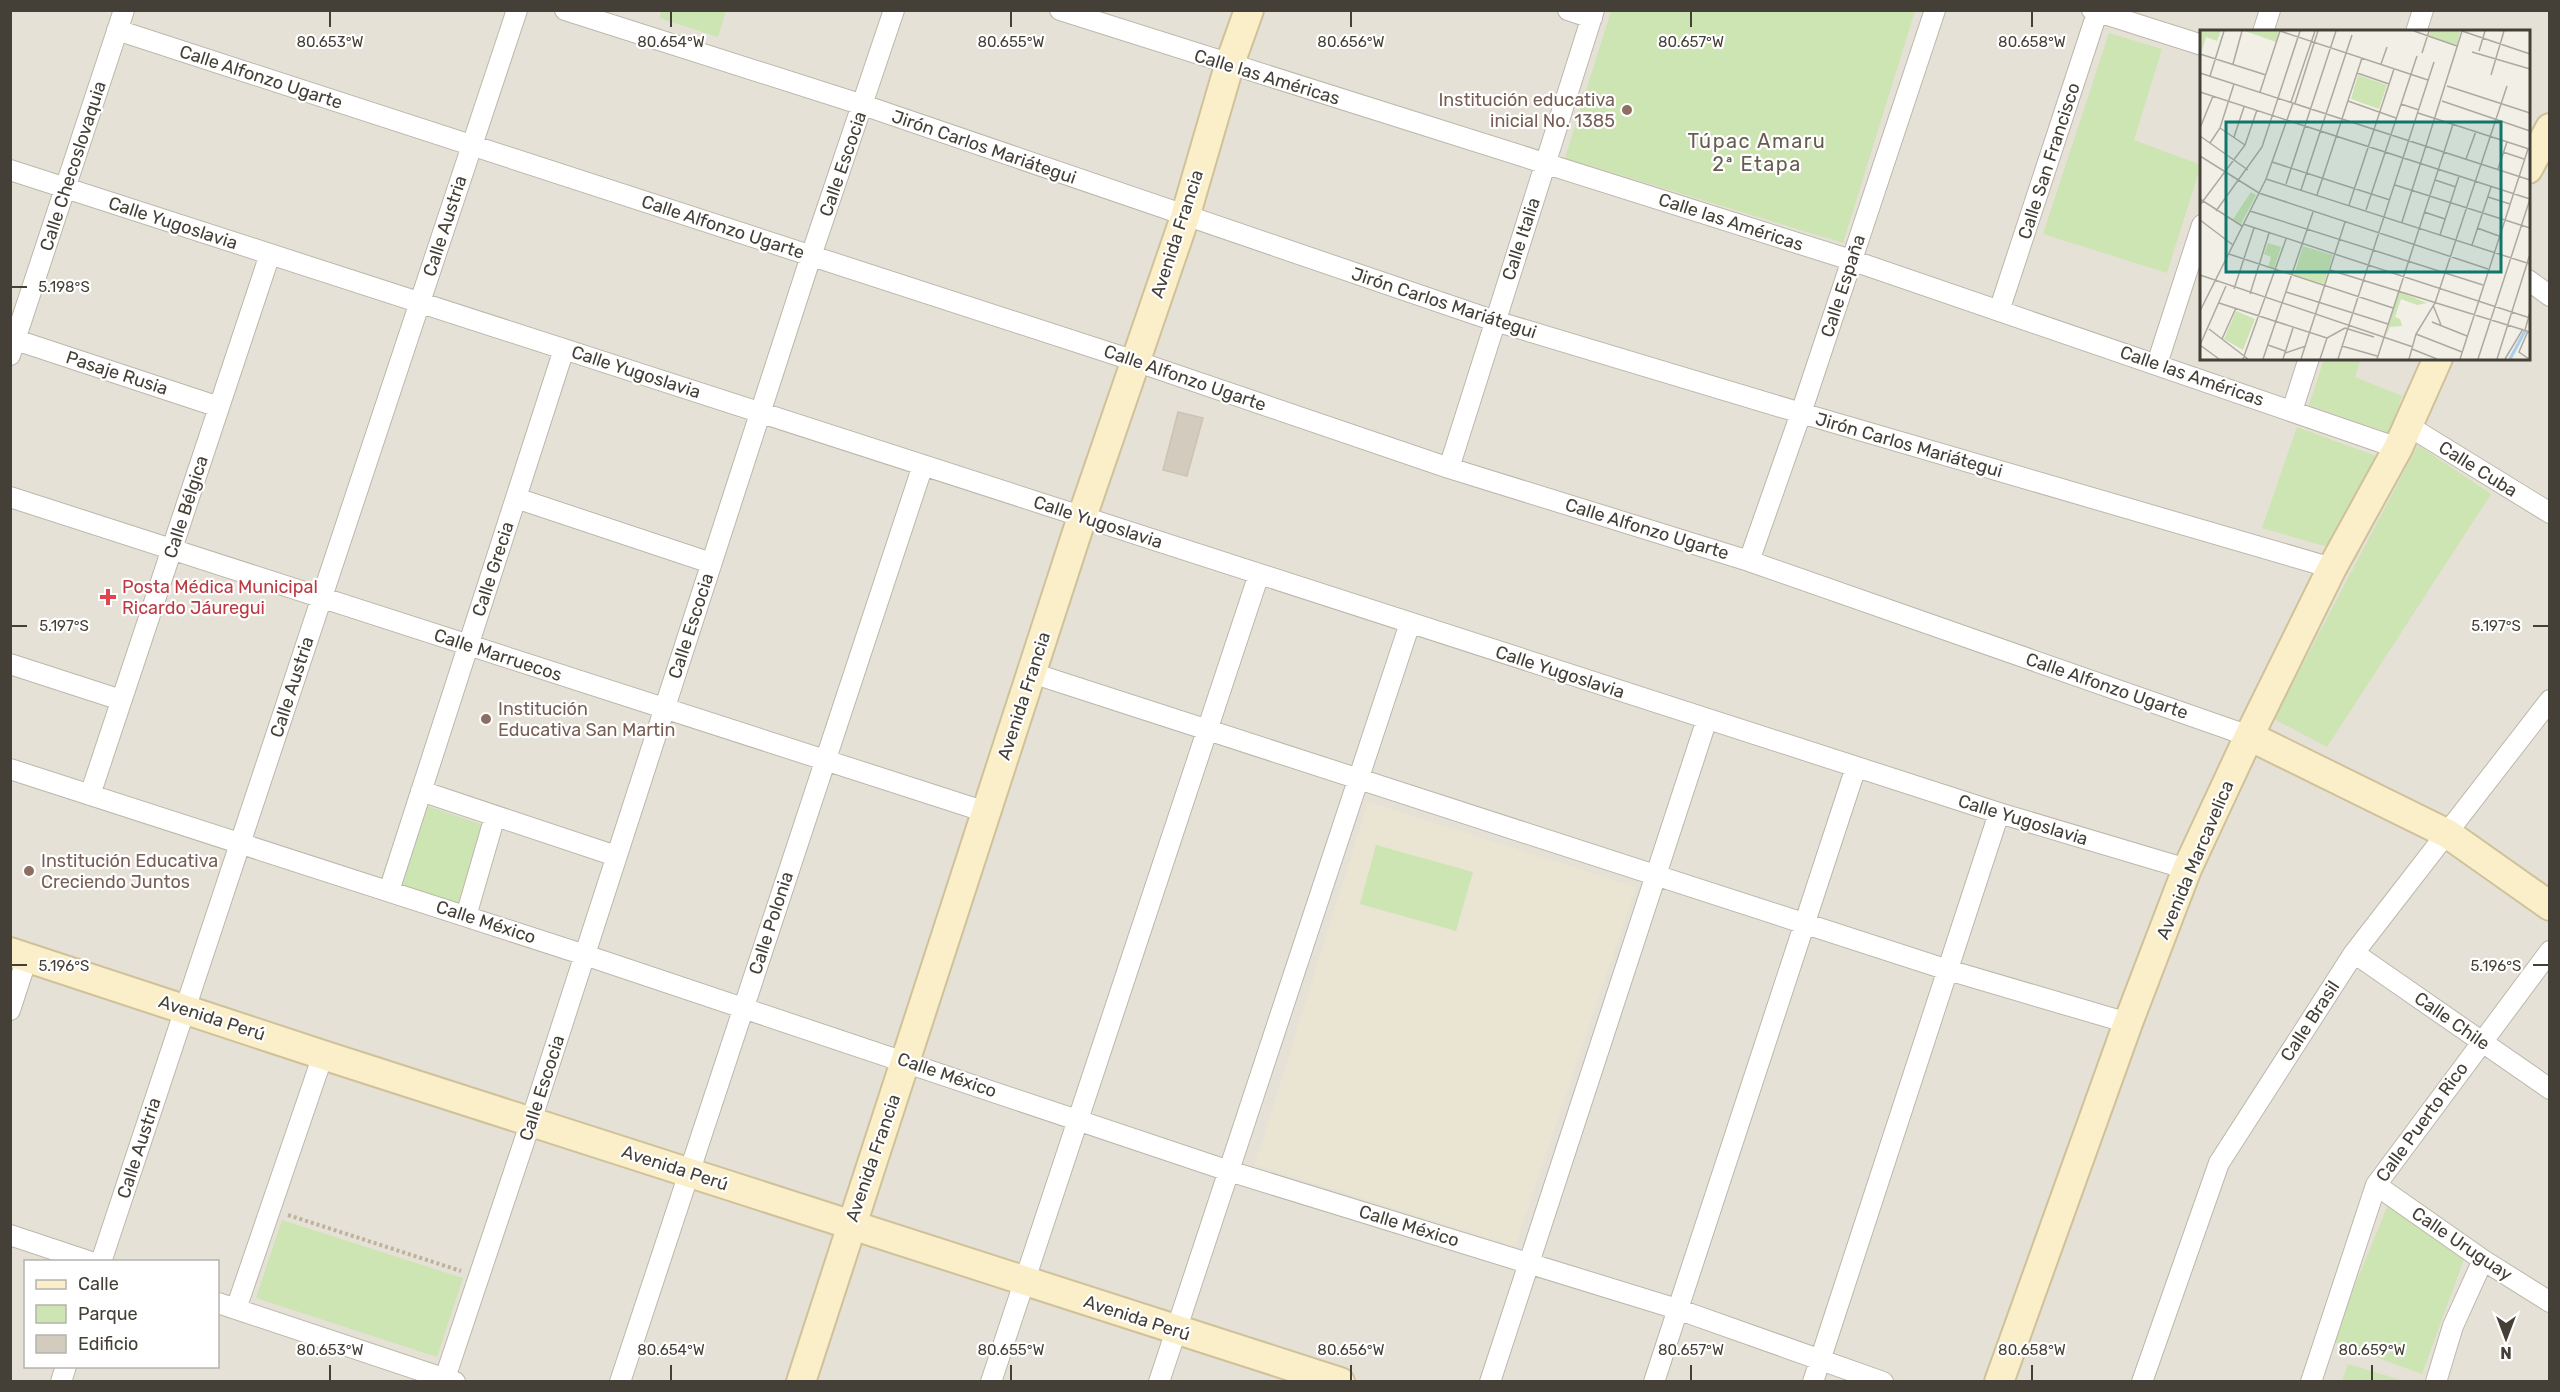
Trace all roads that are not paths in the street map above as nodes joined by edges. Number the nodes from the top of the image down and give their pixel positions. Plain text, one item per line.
1 (124, 10) edge
2 (517, 10) edge
3 (565, 10) edge
4 (894, 10) edge
5 (1060, 10) edge
6 (1249, 10) edge
7 (1568, 10) edge
8 (1935, 10) edge
9 (2270, 10) edge
10 (2423, 10) edge
11 (2096, 11) edge
12 (1593, 14) edge
13 (117, 30) junction
14 (2265, 30) edge
15 (2417, 30) edge
16 (2200, 44) edge
17 (1229, 66) junction
18 (863, 105) junction
19 (2550, 128) edge
20 (472, 146) junction
21 (1546, 163) junction
22 (2530, 165) edge
23 (10, 170) edge
24 (66, 188) junction
25 (1185, 217) junction
26 (2200, 231) edge
27 (270, 254) junction
28 (812, 256) junction
29 (1851, 260) junction
30 (2530, 281) edge
31 (2550, 296) edge
32 (420, 303) junction
33 (1999, 311) junction
34 (1495, 321) junction
35 (13, 347) edge
36 (564, 349) junction
37 (2308, 360) edge
38 (2437, 360) edge
39 (1135, 361) junction
40 (2157, 364) junction
41 (219, 407) junction
42 (2292, 411) junction
43 (761, 413) junction
44 (1801, 413) junction
45 (2402, 437) junction
46 (923, 465) junction
47 (1449, 468) junction
48 (10, 497) edge
49 (516, 498) junction
50 (2550, 513) edge
51 (1082, 517) junction
52 (172, 549) junction
53 (1749, 561) junction
54 (711, 563) junction
55 (2332, 568) junction
56 (1259, 574) junction
57 (322, 598) junction
58 (1410, 623) junction
59 (468, 645) junction
60 (10, 664) edge
61 (1032, 672) junction
62 (121, 700) junction
63 (2550, 700) edge
64 (664, 708) junction
65 (1707, 719) junction
66 (1208, 730) junction
67 (2249, 736) junction
68 (825, 760) junction
69 (1856, 767) junction
70 (10, 770) edge
71 (1358, 779) junction
72 (421, 791) junction
73 (90, 795) junction
74 (986, 812) junction
75 (1999, 813) junction
76 (495, 816) junction
77 (2448, 834) junction
78 (239, 845) junction
79 (616, 856) junction
80 (2187, 869) junction
81 (1656, 875) junction
82 (389, 891) junction
83 (2550, 906) edge
84 (466, 916) junction
85 (1804, 923) junction
86 (2550, 951) edge
87 (2354, 953) junction
88 (19, 955) edge
89 (585, 955) junction
90 (1948, 970) junction
91 (743, 1008) junction
92 (185, 1009) junction
93 (10, 1010) edge
94 (2128, 1023) junction
95 (2482, 1040) junction
96 (323, 1055) junction
97 (906, 1061) junction
98 (2550, 1089) edge
99 (1078, 1120) junction
100 (531, 1121) junction
101 (1229, 1171) junction
102 (689, 1173) junction
103 (2376, 1185) junction
104 (850, 1225) junction
105 (10, 1235) edge
106 (85, 1260) edge
107 (102, 1260) edge
108 (2483, 1260) junction
109 (1529, 1263) junction
110 (1024, 1281) junction
111 (2550, 1302) edge
112 (227, 1306) edge
113 (1677, 1309) junction
114 (1176, 1331) junction
115 (1821, 1359) junction
116 (450, 1380) edge
117 (620, 1382) edge
118 (801, 1382) edge
119 (991, 1382) edge
120 (1159, 1382) edge
121 (1340, 1382) edge
122 (1490, 1382) edge
123 (1654, 1382) edge
124 (1813, 1382) edge
125 (1883, 1382) edge
126 (1999, 1382) edge
127 (2142, 1382) edge
128 (2311, 1382) edge
129 (2436, 1382) edge

1 - 13 street, Calle Checoslovaquia
2 - 20 street, Calle Austria
3 - 18 street, Jirón Carlos Mariátegui
4 - 18 street, Calle Escocia
5 - 17 street, Calle las Américas
6 - 17 street, Avenida Francia
7 - 12 street
8 - 29 street, Calle España
9 - 14 street
10 - 15 street
11 - 16 street
11 - 33 street, Calle San Francisco
12 - 21 street, Calle Italia
13 - 20 street, Calle Alfonzo Ugarte
13 - 24 street, Calle Checoslovaquia
17 - 21 street, Calle las Américas
17 - 25 street, Avenida Francia
18 - 25 street, Jirón Carlos Mariátegui
18 - 28 street, Calle Escocia
19 - 22 street
20 - 28 street, Calle Alfonzo Ugarte
20 - 32 street, Calle Austria
21 - 29 street, Calle las Américas
21 - 34 street, Calle Italia
23 - 24 street, Calle Yugoslavia
24 - 27 street, Calle Yugoslavia
24 - 35 street, Calle Checoslovaquia
25 - 34 street, Jirón Carlos Mariátegui
25 - 39 street, Avenida Francia
26 - 40 street
27 - 32 street, Calle Yugoslavia
27 - 41 street, Calle Bélgica
28 - 39 street, Calle Alfonzo Ugarte
28 - 43 street, Calle Escocia
29 - 33 street, Calle las Américas
29 - 44 street, Calle España
30 - 31 street
32 - 36 street, Calle Yugoslavia
32 - 57 street, Calle Austria
33 - 40 street, Calle las Américas
34 - 44 street, Jirón Carlos Mariátegui
34 - 47 street, Calle Italia
35 - 41 street, Pasaje Rusia
36 - 43 street, Calle Yugoslavia
36 - 49 street, Calle Grecia
37 - 42 street
38 - 45 street, Avenida Marcavelica
39 - 47 street, Calle Alfonzo Ugarte
39 - 51 street, Avenida Francia
40 - 42 street, Calle las Américas
41 - 52 street, Calle Bélgica
42 - 45 street, Calle las Américas
43 - 46 street, Calle Yugoslavia
43 - 54 street, Calle Escocia
44 - 53 street, Calle España
44 - 55 street, Jirón Carlos Mariátegui
45 - 50 street, Calle Cuba
45 - 55 street, Avenida Marcavelica
46 - 51 street, Calle Yugoslavia
46 - 68 street, Calle Polonia
47 - 53 street, Calle Alfonzo Ugarte
48 - 52 street, Calle Marruecos
49 - 54 street
49 - 59 street, Calle Grecia
51 - 56 street, Calle Yugoslavia
51 - 61 street, Avenida Francia
52 - 57 street, Calle Marruecos
52 - 62 street, Calle Bélgica
53 - 67 street, Calle Alfonzo Ugarte
54 - 64 street, Calle Escocia
55 - 67 street, Avenida Marcavelica
56 - 58 street, Calle Yugoslavia
56 - 66 street
57 - 59 street, Calle Marruecos
57 - 78 street, Calle Austria
58 - 65 street, Calle Yugoslavia
58 - 71 street
59 - 64 street, Calle Marruecos
59 - 72 street, Calle Grecia
60 - 62 street
61 - 66 street
61 - 74 street, Avenida Francia
62 - 73 street, Calle Bélgica
63 - 77 street, Calle Brasil
64 - 68 street, Calle Marruecos
64 - 79 street, Calle Escocia
65 - 69 street, Calle Yugoslavia
65 - 81 street
66 - 71 street
66 - 99 street
67 - 77 street
67 - 80 street, Avenida Marcavelica
68 - 74 street, Calle Marruecos
68 - 91 street, Calle Polonia
69 - 75 street, Calle Yugoslavia
69 - 85 street
70 - 73 street, Calle México
71 - 81 street
71 - 101 street
72 - 76 street
72 - 82 street, Calle Grecia
73 - 78 street, Calle México
74 - 97 street, Avenida Francia
75 - 80 street, Calle Yugoslavia
75 - 90 street
76 - 79 street
76 - 84 street
77 - 83 street
77 - 87 street, Calle Brasil
78 - 82 street, Calle México
78 - 92 street, Calle Austria
79 - 89 street, Calle Escocia
80 - 94 street, Avenida Marcavelica
81 - 85 street
81 - 109 street
82 - 84 street, Calle México
84 - 89 street, Calle México
85 - 90 street
85 - 113 street
86 - 95 street, Calle Puerto Rico
87 - 95 street, Calle Chile
87 - 127 street, Calle Brasil
88 - 92 street, Avenida Perú
88 - 93 street
89 - 91 street, Calle México
89 - 100 street, Calle Escocia
90 - 94 street
90 - 115 street
91 - 97 street, Calle México
91 - 102 street, Calle Polonia
92 - 96 street, Avenida Perú
92 - 107 street, Calle Austria
94 - 126 street, Avenida Marcavelica
95 - 98 street, Calle Chile
95 - 103 street, Calle Puerto Rico
96 - 100 street, Avenida Perú
96 - 112 street
97 - 99 street, Calle México
97 - 104 street, Avenida Francia
99 - 101 street, Calle México
99 - 110 street
100 - 102 street, Avenida Perú
100 - 116 street, Calle Escocia
101 - 109 street, Calle México
101 - 114 street
102 - 104 street, Avenida Perú
102 - 117 street, Calle Polonia
103 - 108 street, Calle Uruguay
103 - 128 street, Calle Puerto Rico
104 - 110 street, Avenida Perú
104 - 118 street, Avenida Francia
105 - 106 street
108 - 111 street, Calle Uruguay
108 - 129 street
109 - 113 street, Calle México
109 - 122 street
110 - 114 street, Avenida Perú
110 - 119 street
112 - 116 street
113 - 115 street, Calle México
113 - 123 street
114 - 120 street
114 - 121 street, Avenida Perú
115 - 124 street
115 - 125 street, Calle México

